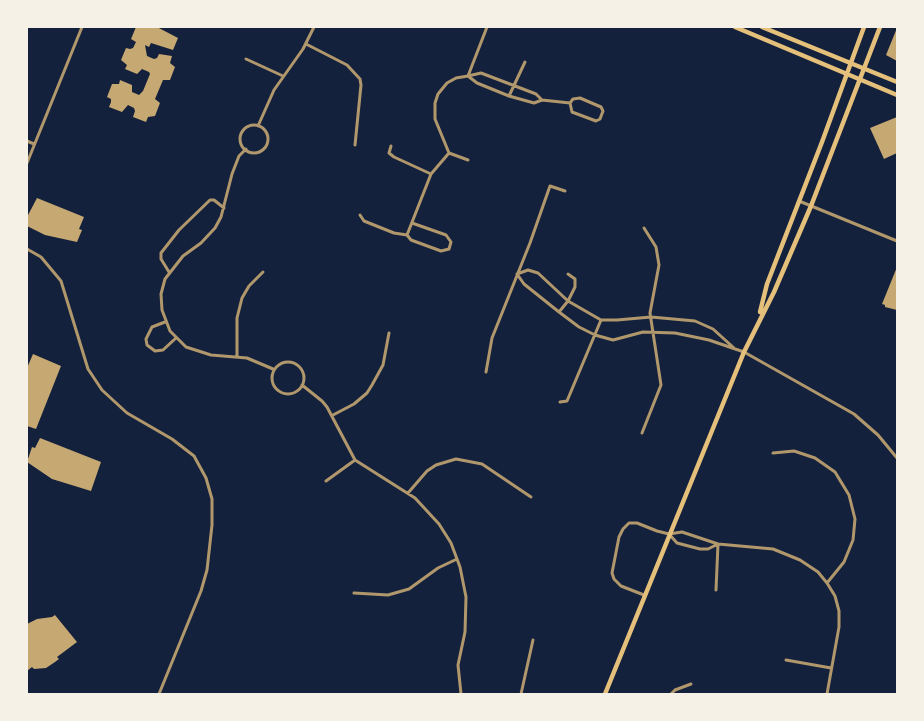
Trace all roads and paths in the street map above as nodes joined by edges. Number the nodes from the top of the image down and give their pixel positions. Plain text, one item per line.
1 (82, 27) edge
2 (314, 27) edge
3 (487, 27) edge
4 (735, 27) edge
5 (762, 27) edge
6 (864, 27) edge
7 (880, 27) edge
8 (306, 44) junction
9 (246, 59) dead end
10 (525, 62) dead end
11 (850, 64) junction
12 (864, 70) junction
13 (846, 74) junction
14 (283, 76) junction
15 (468, 76) junction
16 (860, 80) junction
17 (897, 82) edge
18 (516, 86) junction
19 (897, 95) edge
20 (509, 96) junction
21 (542, 100) junction
22 (570, 103) junction
23 (258, 126) junction
24 (27, 141) edge
25 (34, 144) junction
26 (355, 145) dead end
27 (391, 146) dead end
28 (246, 149) junction
29 (449, 153) junction
30 (468, 160) dead end
31 (27, 163) edge
32 (431, 174) junction
33 (565, 191) dead end
34 (799, 201) junction
35 (811, 206) junction
36 (224, 208) junction
37 (360, 215) dead end
38 (412, 223) junction
39 (644, 228) dead end
40 (407, 235) junction
41 (897, 241) edge
42 (27, 249) edge
43 (169, 272) junction
44 (263, 272) dead end
45 (568, 273) dead end
46 (517, 274) junction
47 (568, 301) junction
48 (559, 312) junction
49 (651, 317) junction
50 (602, 320) junction
51 (758, 320) junction
52 (165, 322) junction
53 (653, 331) junction
54 (389, 333) dead end
55 (595, 334) junction
56 (176, 338) junction
57 (734, 348) junction
58 (744, 352) junction
59 (237, 356) junction
60 (273, 369) junction
61 (486, 372) dead end
62 (302, 385) junction
63 (560, 402) dead end
64 (333, 415) junction
65 (642, 433) dead end
66 (773, 453) dead end
67 (897, 458) edge
68 (355, 460) junction
69 (326, 481) dead end
70 (408, 493) junction
71 (531, 496) dead end
72 (669, 534) junction
73 (718, 544) junction
74 (457, 559) junction
75 (827, 583) junction
76 (717, 590) dead end
77 (354, 593) dead end
78 (644, 595) junction
79 (533, 640) dead end
80 (786, 660) dead end
81 (831, 669) junction
82 (691, 684) dead end
83 (159, 694) edge
84 (460, 694) edge
85 (521, 694) edge
86 (605, 694) edge
87 (671, 694) edge
88 (827, 694) edge

1 - 25 street
2 - 8 street
3 - 15 street
4 - 13 main road
5 - 11 main road
6 - 11 main road
7 - 12 main road
8 - 14 street
8 - 26 street
9 - 14 street
10 - 18 street
11 - 12 main road
11 - 13 main road
12 - 16 main road
12 - 17 main road
13 - 16 main road
13 - 34 main road
14 - 23 street
15 - 18 street
15 - 20 street
15 - 29 street
16 - 19 main road
16 - 35 main road
18 - 20 street
18 - 21 street
20 - 21 street
21 - 22 street
22 - 22 street
23 - 28 street
23 - 28 street
24 - 25 street
25 - 31 street
27 - 32 street
28 - 36 street
29 - 30 street
29 - 32 street
32 - 38 street
33 - 46 street
34 - 35 street
34 - 51 main road
35 - 41 street
35 - 51 main road
36 - 43 street
36 - 43 street
37 - 40 street
38 - 40 street
38 - 40 street
39 - 49 street
42 - 83 street
43 - 52 street
44 - 59 street
45 - 47 street
46 - 47 street
46 - 48 street
46 - 61 street
47 - 48 street
47 - 50 street
48 - 55 street
49 - 50 street
49 - 53 street
49 - 57 street
50 - 55 street
51 - 58 main road
52 - 56 street
52 - 56 street
53 - 55 street
53 - 57 street
53 - 65 street
54 - 64 street
55 - 63 street
56 - 59 street
57 - 58 street
58 - 67 street
58 - 72 main road
59 - 60 street
60 - 62 street
60 - 62 street
62 - 64 street
64 - 68 street
66 - 75 street
68 - 69 street
68 - 70 street
70 - 71 street
70 - 74 street
72 - 73 street
72 - 73 street
72 - 78 main road
72 - 78 street
73 - 75 street
73 - 76 street
74 - 77 street
74 - 84 street
75 - 81 street
78 - 86 main road
79 - 85 street
80 - 81 street
81 - 88 street
82 - 87 street

